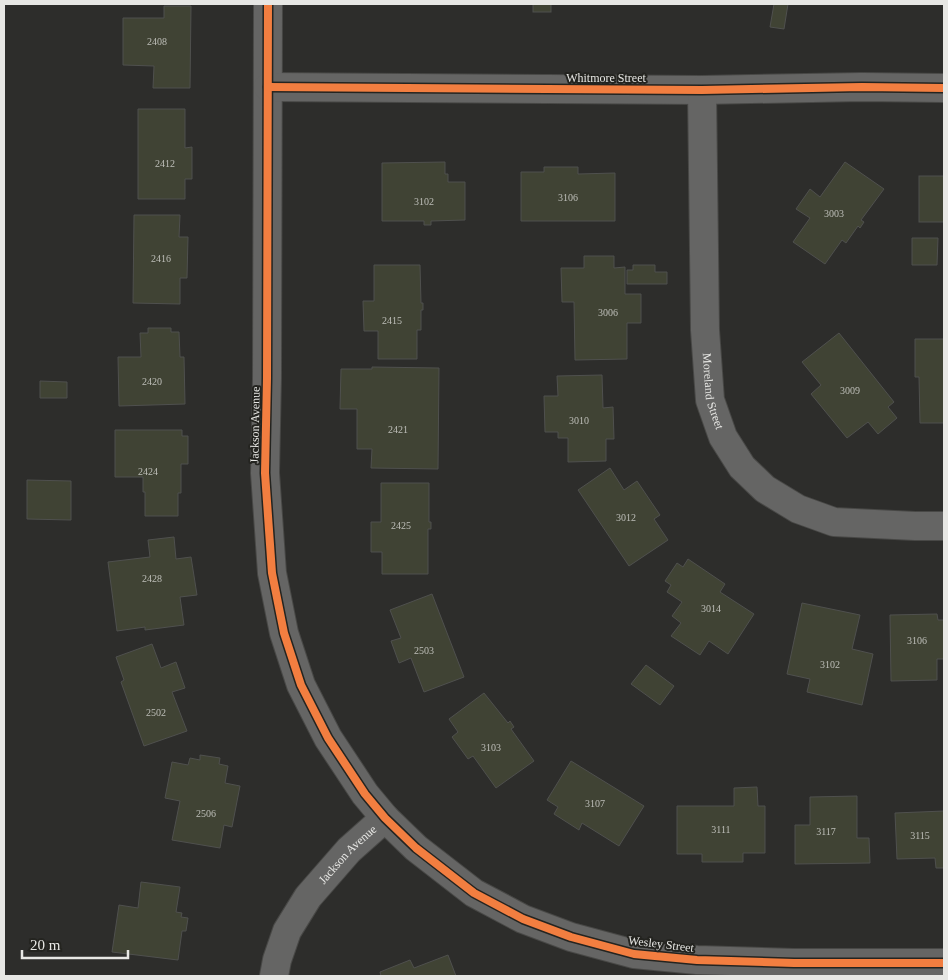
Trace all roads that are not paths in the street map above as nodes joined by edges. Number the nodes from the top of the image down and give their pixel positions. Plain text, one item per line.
1 (268, 4) edge
2 (268, 87) junction
3 (944, 88) edge
4 (702, 90) junction
5 (944, 526) edge
6 (385, 818) junction
7 (944, 963) edge
8 (274, 976) edge

1 - 2 street, Jackson Avenue
2 - 4 street, Whitmore Street
2 - 6 street, Jackson Avenue
3 - 4 street, Whitmore Street
4 - 5 street, Moreland Street
6 - 7 street, Wesley Street
6 - 8 street, Jackson Avenue

